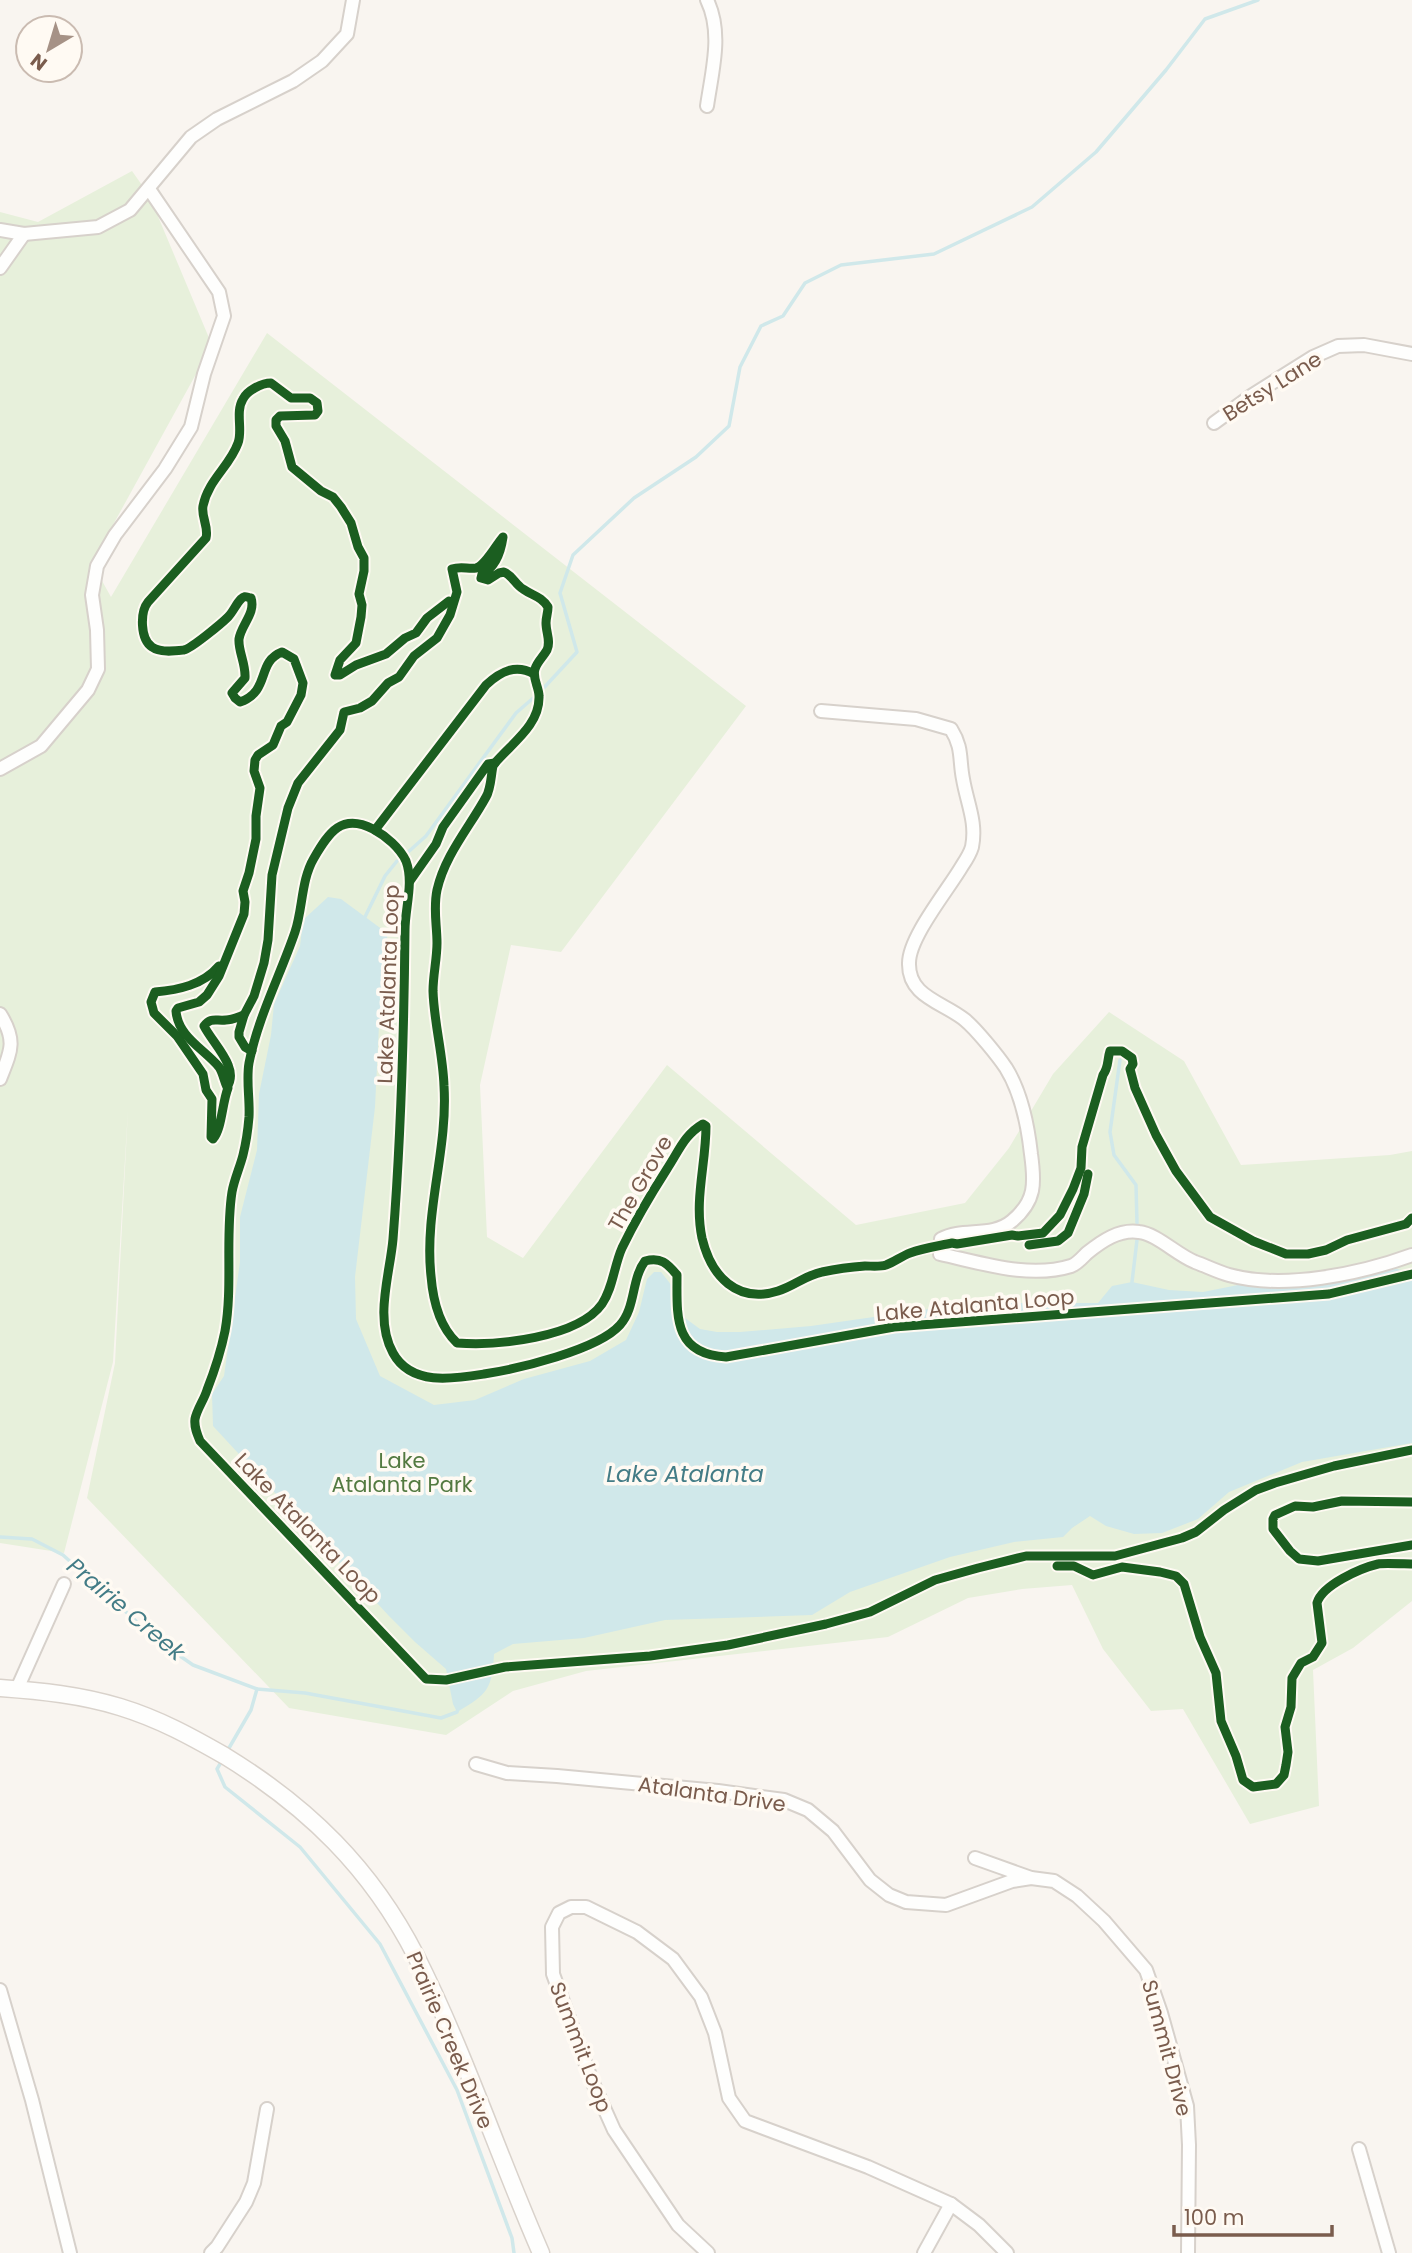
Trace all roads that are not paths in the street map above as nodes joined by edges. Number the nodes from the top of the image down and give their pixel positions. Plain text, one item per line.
1 (353, 0) edge
2 (707, 0) edge
3 (707, 106) dead end
4 (149, 189) junction
5 (0, 230) edge
6 (24, 234) junction
7 (0, 268) edge
8 (1412, 354) edge
9 (1214, 423) dead end
10 (821, 712) dead end
11 (0, 769) edge
12 (0, 1014) edge
13 (0, 1079) edge
14 (1412, 1255) edge
15 (64, 1584) dead end
16 (0, 1688) edge
17 (17, 1689) junction
18 (476, 1764) dead end
19 (975, 1858) dead end
20 (1031, 1878) junction
21 (0, 1990) edge
22 (267, 2109) dead end
23 (1359, 2149) dead end
24 (951, 2204) junction
25 (70, 2253) edge
26 (211, 2253) edge
27 (541, 2253) edge
28 (708, 2253) edge
29 (924, 2253) edge
30 (1007, 2253) edge
31 (1188, 2253) edge
32 (1389, 2253) edge

1 - 4 street
2 - 3 street
4 - 6 street
4 - 11 street
5 - 6 street
6 - 7 street
8 - 9 street, Betsy Lane
10 - 14 street
12 - 13 street
15 - 17 street
16 - 17 main road, Prairie Creek Drive
17 - 27 main road, Prairie Creek Drive
18 - 20 street, Atalanta Drive
19 - 20 street, Summit Drive
20 - 31 street, Summit Drive
21 - 25 street
22 - 26 street
23 - 32 street
24 - 28 street, Summit Loop
24 - 29 street
24 - 30 street, Summit Loop

